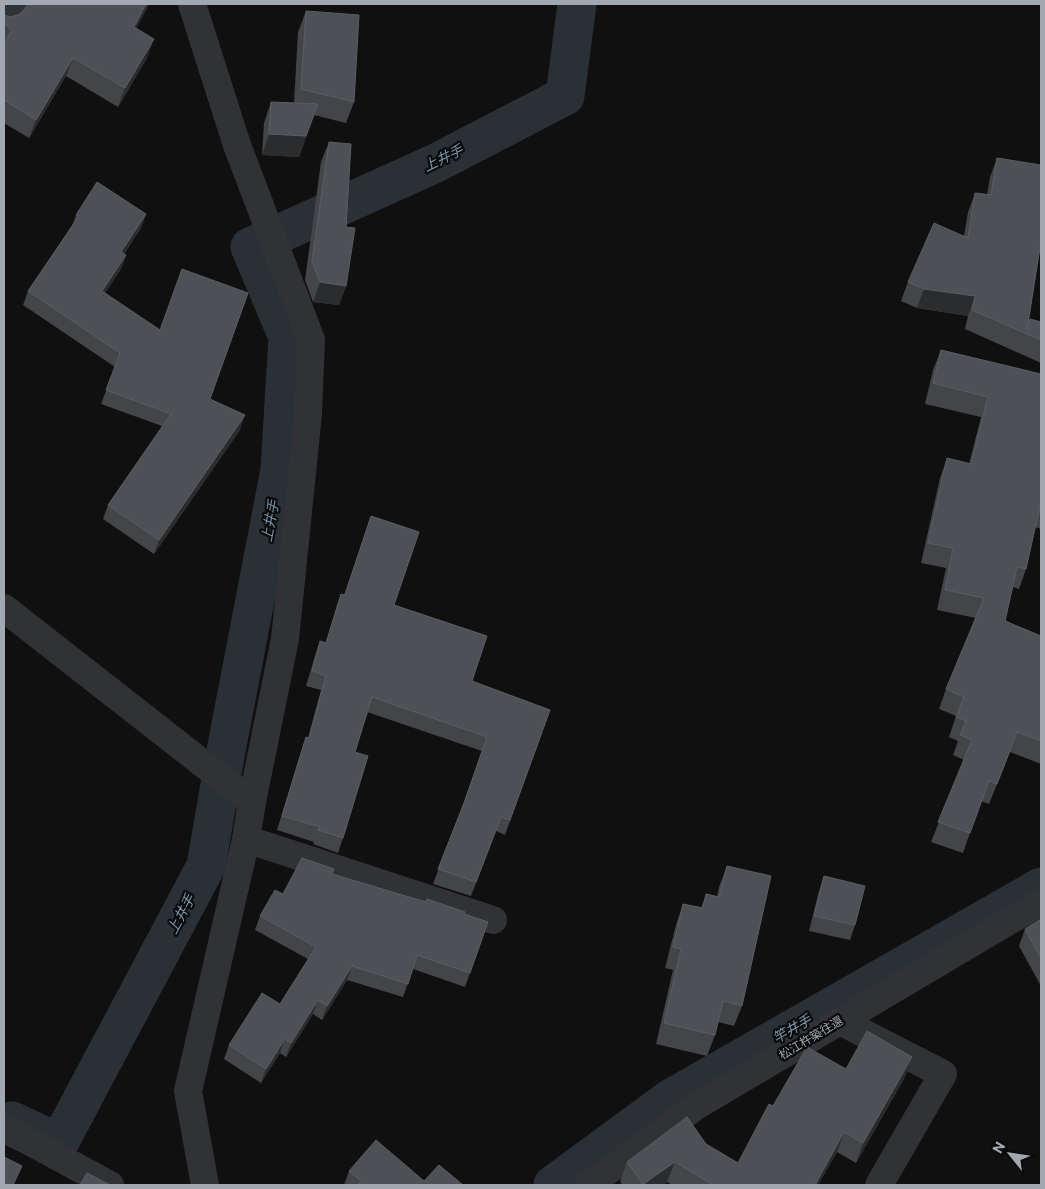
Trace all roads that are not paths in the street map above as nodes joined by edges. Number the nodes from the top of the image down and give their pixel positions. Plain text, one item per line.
1 (15, 4) edge
2 (192, 4) edge
3 (4, 20) edge
4 (4, 608) edge
5 (252, 802) junction
6 (246, 839) junction
7 (1041, 902) edge
8 (493, 920) dead end
9 (840, 1021) junction
10 (4, 1129) edge
11 (110, 1185) edge
12 (205, 1185) edge
13 (589, 1185) edge
14 (879, 1185) edge

1 - 3 street
2 - 5 street
4 - 5 street
5 - 6 street
6 - 8 street
6 - 12 street
7 - 9 street, 松江杵築往還
9 - 13 street, 松江杵築往還
9 - 14 street
10 - 11 street

